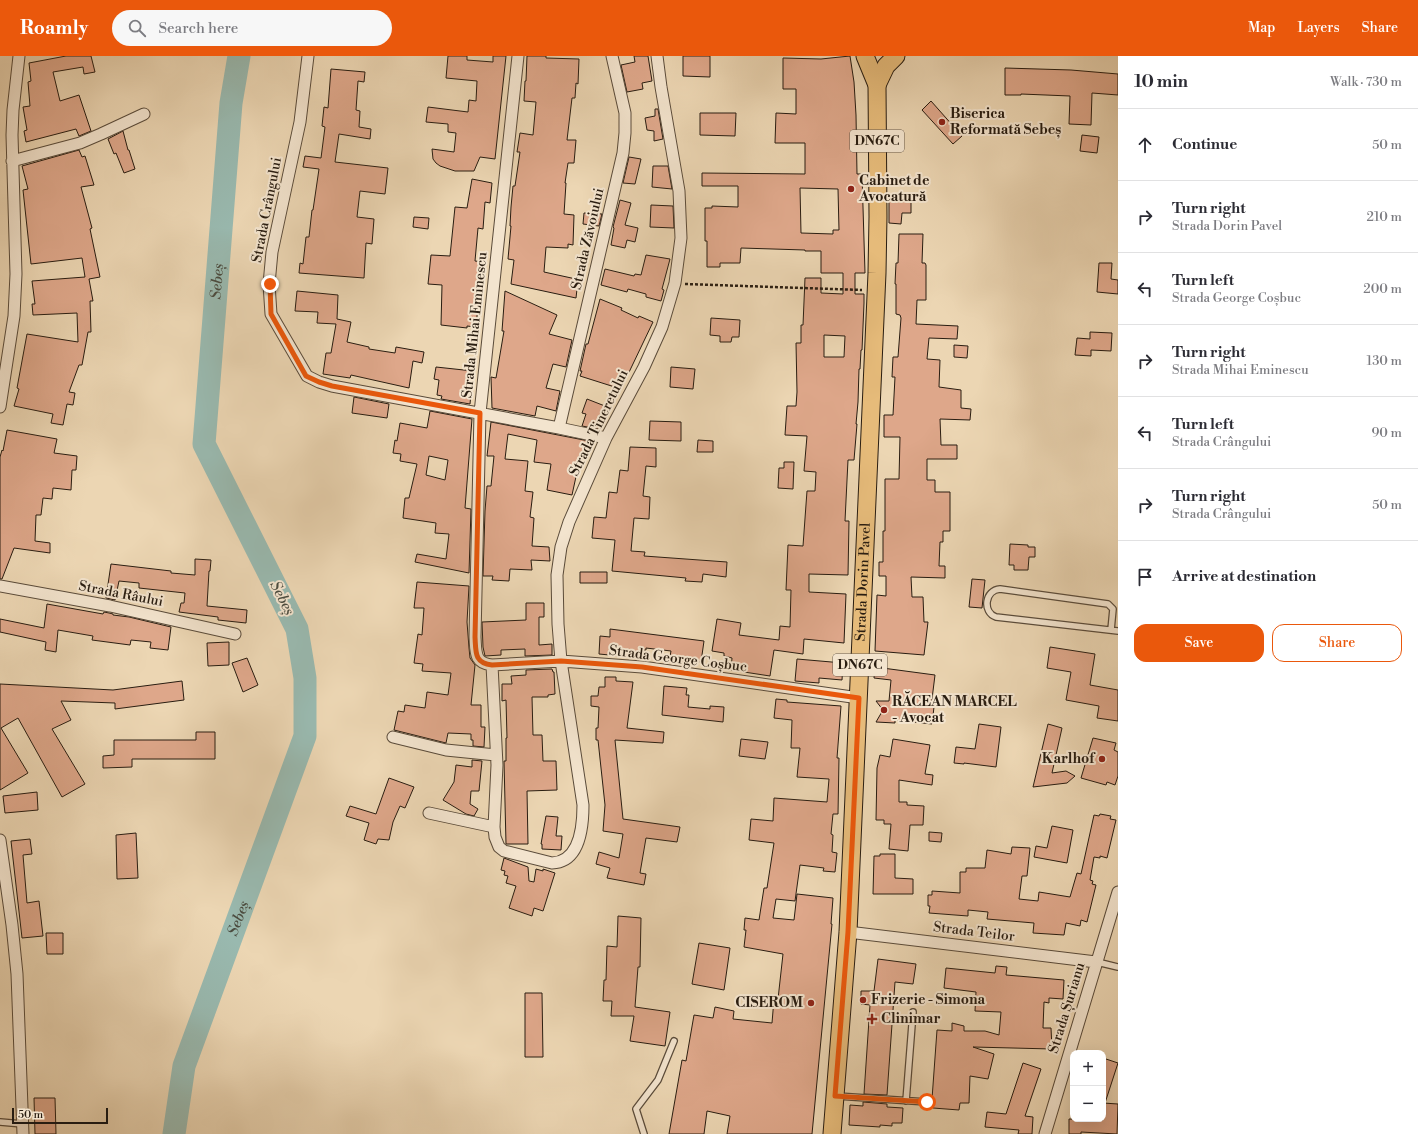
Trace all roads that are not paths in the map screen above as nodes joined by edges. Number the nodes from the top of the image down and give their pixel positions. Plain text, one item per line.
1 (19, 56) edge
2 (308, 56) edge
3 (518, 56) edge
4 (612, 56) edge
5 (657, 56) edge
6 (865, 56) edge
7 (896, 56) edge
8 (877, 85) junction
9 (144, 114) dead end
10 (12, 161) junction
11 (0, 407) edge
12 (480, 413) junction
13 (559, 428) junction
14 (606, 438) junction
15 (0, 586) edge
16 (1110, 630) junction
17 (1118, 631) edge
18 (235, 634) dead end
19 (561, 661) junction
20 (492, 665) junction
21 (859, 698) junction
22 (393, 737) dead end
23 (496, 755) junction
24 (429, 813) dead end
25 (494, 827) junction
26 (0, 840) edge
27 (1118, 892) edge
28 (848, 932) junction
29 (1096, 962) junction
30 (1118, 966) edge
31 (913, 1012) dead end
32 (674, 1041) dead end
33 (835, 1096) junction
34 (906, 1100) junction
35 (927, 1102) dead end
36 (0, 1122) edge
37 (23, 1129) edge
38 (644, 1134) edge
39 (832, 1134) edge
40 (1045, 1134) edge

1 - 10 street
2 - 12 street, Strada Crângului
3 - 12 street, Strada Mihai Eminescu
4 - 13 street, Strada Zăvoiului
5 - 14 street, Strada Tineretului
6 - 8 main road, Strada Dorin Pavel / DN67C
7 - 8 main road, DN67C
8 - 21 main road, Strada Dorin Pavel / DN67C
9 - 10 street
10 - 11 street
12 - 13 street, Strada Crângului
12 - 20 street, Strada Mihai Eminescu
13 - 14 street, Strada Crângului
14 - 19 street, Strada Tineretului
15 - 18 street, Strada Râului
16 - 16 lane
16 - 17 lane
19 - 20 street, Strada George Coșbuc
19 - 21 street, Strada George Coșbuc
19 - 25 street, Strada Tineretului
20 - 23 street
21 - 28 main road, Strada Dorin Pavel / DN67C
22 - 23 street
23 - 25 street
24 - 25 street
26 - 37 street
27 - 29 street, Strada Șurianu
28 - 29 street, Strada Teilor
28 - 33 main road, Strada Dorin Pavel / DN67C
29 - 30 lane
29 - 40 street, Strada Șurianu
31 - 34 lane
32 - 38 lane
33 - 34 lane
33 - 39 main road, Strada Dorin Pavel / DN67C
34 - 35 lane
36 - 37 lane

